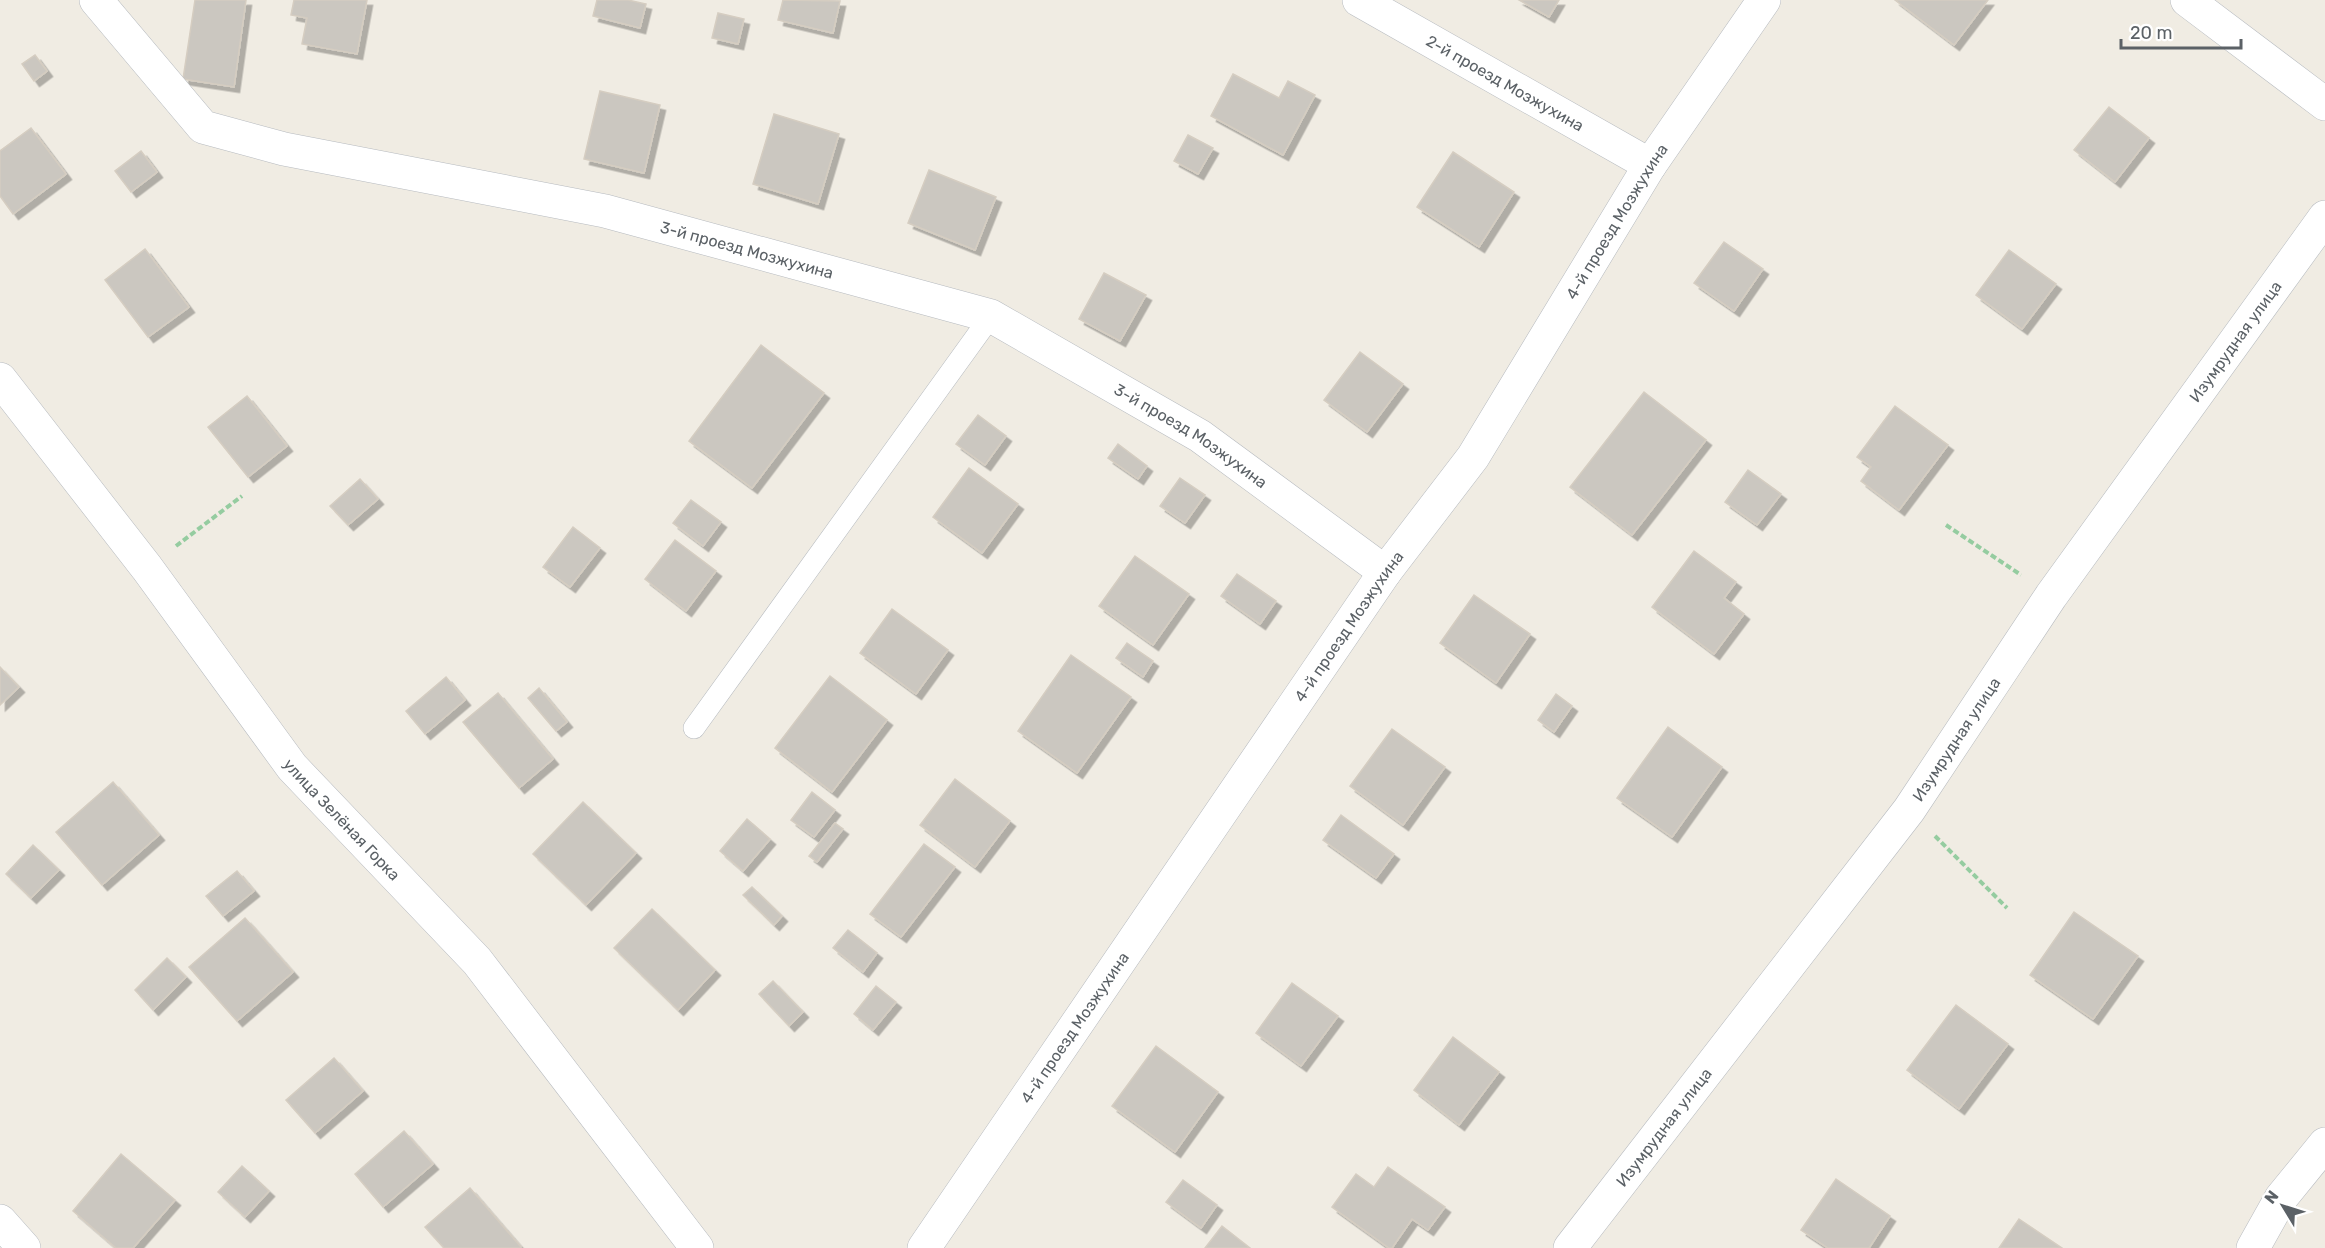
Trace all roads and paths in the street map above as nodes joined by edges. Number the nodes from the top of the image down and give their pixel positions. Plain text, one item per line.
1 (96, 0) edge
2 (1359, 0) edge
3 (1764, 0) edge
4 (2187, 0) edge
5 (2325, 105) edge
6 (1650, 165) junction
7 (2325, 217) edge
8 (991, 316) junction
9 (0, 379) edge
10 (243, 496) dead end
11 (1946, 525) dead end
12 (147, 568) junction
13 (1385, 572) junction
14 (2051, 596) junction
15 (694, 728) dead end
16 (1909, 810) junction
17 (2007, 908) dead end
18 (2325, 1144) edge
19 (0, 1221) edge
20 (24, 1248) edge
21 (697, 1248) edge
22 (924, 1248) edge
23 (1570, 1248) edge
24 (2253, 1248) edge

1 - 8 street, 3-й проезд Мозжухина
2 - 6 street, 2-й проезд Мозжухина
3 - 6 street, 4-й проезд Мозжухина
4 - 5 street
6 - 13 street, 4-й проезд Мозжухина
7 - 14 street, Изумрудная улица
8 - 13 street, 3-й проезд Мозжухина
8 - 15 lane
9 - 12 street, улица Зелёная Горка
10 - 12 path
11 - 14 path
12 - 21 street, улица Зелёная Горка
13 - 22 street, 4-й проезд Мозжухина
14 - 16 street, Изумрудная улица
16 - 17 path
16 - 23 street, Изумрудная улица
18 - 24 street
19 - 20 street

